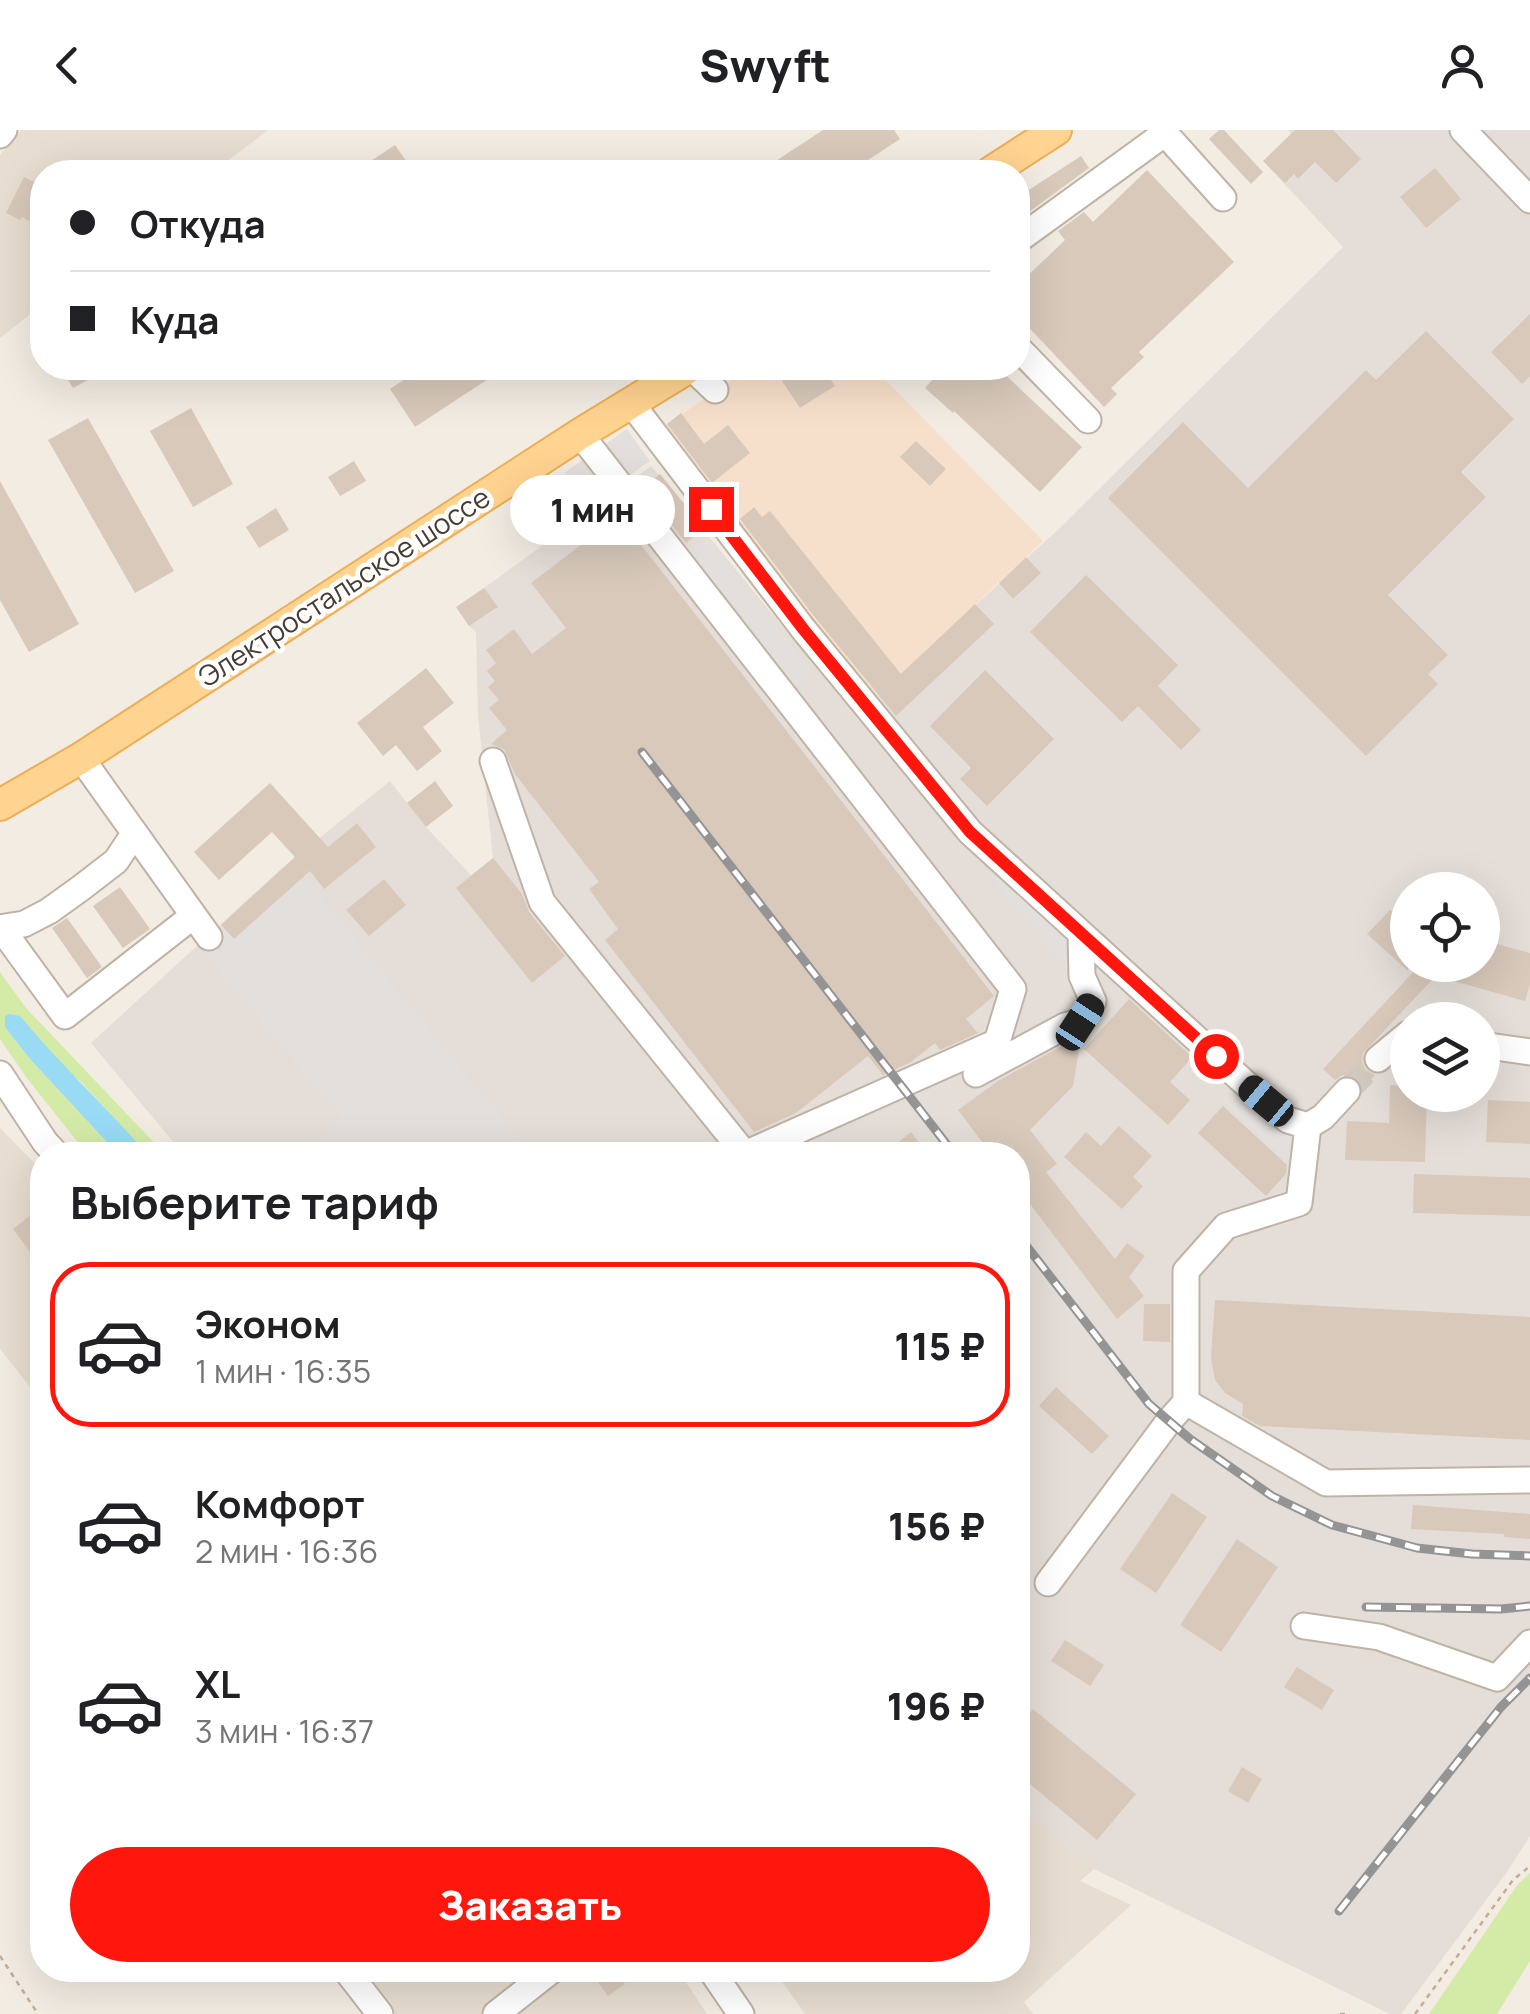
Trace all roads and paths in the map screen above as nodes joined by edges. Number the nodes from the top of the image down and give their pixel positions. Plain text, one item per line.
1 (1056, 130) edge
2 (1463, 130) edge
3 (1163, 132) edge
4 (1010, 160) edge
5 (1223, 198) dead end
6 (1530, 200) edge
7 (1030, 231) edge
8 (1030, 360) edge
9 (670, 380) edge
10 (704, 380) edge
11 (716, 390) dead end
12 (631, 403) junction
13 (1088, 420) dead end
14 (580, 434) junction
15 (81, 758) junction
16 (493, 762) dead end
17 (0, 805) edge
18 (134, 834) junction
19 (0, 928) edge
20 (1082, 934) junction
21 (1390, 1048) edge
22 (1500, 1048) edge
23 (1530, 1052) edge
24 (1378, 1058) tunnel mouth
25 (0, 1074) edge
26 (976, 1074) dead end
27 (1346, 1091) tunnel mouth
28 (1308, 1126) junction
29 (46, 1142) edge
30 (735, 1142) edge
31 (772, 1142) edge
32 (1186, 1402) junction
33 (1530, 1480) edge
34 (1048, 1583) dead end
35 (1304, 1626) dead end
36 (1530, 1642) edge
37 (1530, 1866) edge
38 (0, 1956) edge
39 (355, 1982) edge
40 (537, 1982) edge
41 (719, 1982) edge
42 (38, 2014) edge
43 (380, 2014) edge
44 (496, 2014) edge
45 (741, 2014) edge
46 (1340, 2014) edge
47 (1348, 2014) edge
48 (1416, 2014) edge

1 - 4 main road
2 - 6 street
3 - 5 street
3 - 7 street
8 - 13 street
9 - 12 main road, Электростальское шоссе
10 - 11 street
12 - 14 main road, Электростальское шоссе
12 - 20 street
14 - 15 main road, Электростальское шоссе
14 - 31 street
15 - 17 main road, Электростальское шоссе
15 - 18 street
16 - 30 street
18 - 19 street
18 - 19 street
20 - 26 street
20 - 28 street
21 - 24 street
22 - 23 street
25 - 29 street
27 - 28 street
28 - 32 street
32 - 33 street
32 - 34 street
35 - 36 street
37 - 48 path
38 - 42 path
39 - 43 street
40 - 44 street
41 - 45 street
46 - 47 path

